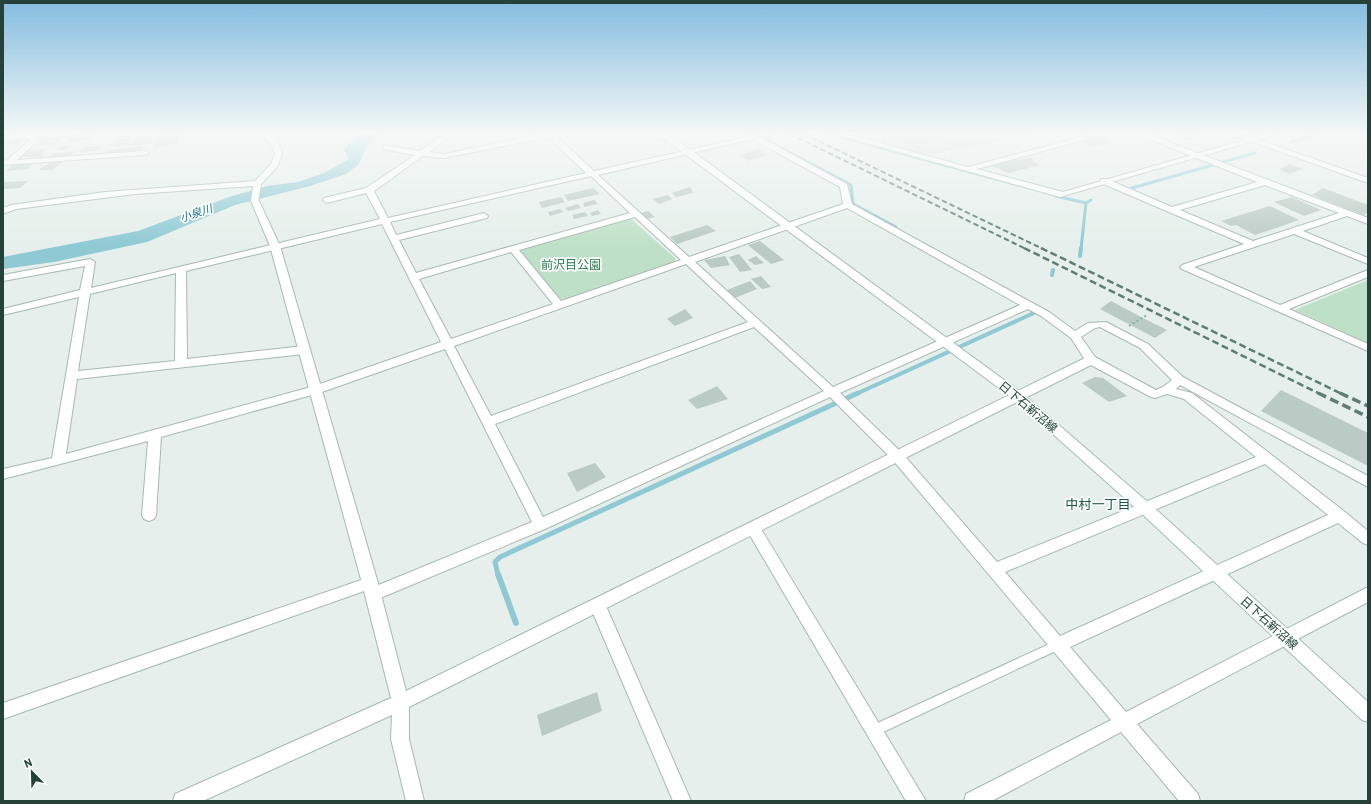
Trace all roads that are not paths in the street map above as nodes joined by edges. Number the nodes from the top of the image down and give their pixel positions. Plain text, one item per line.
1 (268, 172) edge
2 (396, 172) edge
3 (588, 172) edge
4 (602, 172) edge
5 (715, 172) edge
6 (819, 172) edge
7 (976, 172) edge
8 (1139, 172) edge
9 (1238, 172) edge
10 (1343, 172) edge
11 (591, 174) junction
12 (1104, 181) junction
13 (1368, 181) edge
14 (1265, 182) junction
15 (257, 184) junction
16 (369, 190) junction
17 (327, 200) dead end
18 (848, 205) junction
19 (1172, 210) junction
20 (3, 211) edge
21 (1348, 213) junction
22 (636, 214) junction
23 (484, 216) dead end
24 (1368, 221) edge
25 (385, 222) junction
26 (789, 226) junction
27 (1295, 231) junction
28 (394, 238) junction
29 (1253, 245) junction
30 (275, 246) junction
31 (513, 249) junction
32 (686, 261) junction
33 (1368, 261) edge
34 (181, 268) junction
35 (1368, 273) edge
36 (414, 277) junction
37 (3, 278) edge
38 (85, 291) junction
39 (559, 305) junction
40 (1028, 305) junction
41 (1280, 310) junction
42 (3, 312) edge
43 (755, 323) junction
44 (1075, 336) junction
45 (448, 343) junction
46 (952, 347) junction
47 (1368, 348) edge
48 (304, 350) junction
49 (1091, 360) junction
50 (181, 364) junction
51 (72, 376) junction
52 (1179, 380) junction
53 (315, 390) junction
54 (1167, 390) junction
55 (1019, 397) junction
56 (838, 398) junction
57 (488, 422) junction
58 (155, 434) junction
59 (897, 456) junction
60 (1267, 458) junction
61 (58, 461) junction
62 (3, 474) edge
63 (1368, 482) edge
64 (1145, 508) junction
65 (149, 515) dead end
66 (1340, 516) junction
67 (540, 525) junction
68 (753, 528) junction
69 (1368, 539) edge
70 (994, 570) junction
71 (1215, 573) junction
72 (371, 589) junction
73 (1368, 594) edge
74 (598, 606) junction
75 (1286, 638) junction
76 (1058, 645) junction
77 (401, 702) junction
78 (3, 711) edge
79 (1368, 714) edge
80 (1124, 722) junction
81 (875, 730) junction
82 (182, 801) edge
83 (415, 801) edge
84 (682, 801) edge
85 (917, 801) edge
86 (973, 801) edge
87 (1191, 801) edge

1 - 15 street
2 - 16 street
3 - 11 street
4 - 11 street
5 - 26 street, 日下石新沼線
6 - 18 street
7 - 12 street
8 - 12 street
9 - 14 street
10 - 13 street
11 - 22 street
11 - 25 street
12 - 19 street
14 - 19 street
14 - 21 street
15 - 20 street
15 - 30 street
16 - 17 street
16 - 25 street
18 - 26 street
18 - 40 street
19 - 29 street
21 - 24 street
21 - 27 street
22 - 31 street
22 - 32 street
23 - 28 street
25 - 28 street
25 - 30 street
26 - 32 street
26 - 46 street, 日下石新沼線
27 - 29 street
27 - 33 street
28 - 36 street
29 - 41 street
30 - 34 street
30 - 48 street
31 - 36 street
31 - 39 street
32 - 39 street
32 - 43 street
34 - 38 street
34 - 50 street
35 - 41 street
36 - 45 street
37 - 38 street
38 - 42 street
38 - 51 street
39 - 45 street
40 - 44 street
40 - 46 street
41 - 47 street
43 - 56 street
43 - 57 street
44 - 49 street
44 - 52 street
45 - 53 street
45 - 57 street
46 - 55 street, 日下石新沼線
46 - 56 street
48 - 50 street
48 - 53 street
49 - 54 street
49 - 55 street
50 - 51 street
51 - 61 street
52 - 54 street
52 - 63 street
53 - 58 street
53 - 72 street
54 - 60 street
55 - 59 street
55 - 64 street, 日下石新沼線
56 - 59 street
56 - 67 street
57 - 67 street
58 - 61 street
58 - 65 street
59 - 68 street
59 - 70 street
60 - 64 street
60 - 66 street
61 - 62 street
64 - 70 street
64 - 71 street, 日下石新沼線
66 - 69 street
66 - 71 street
67 - 72 street
68 - 74 street
68 - 81 street
70 - 76 street
71 - 75 street, 日下石新沼線
71 - 76 street
72 - 77 street
72 - 78 street
73 - 75 street
74 - 77 street
74 - 84 street
75 - 79 street, 日下石新沼線
75 - 80 street
76 - 80 street
76 - 81 lane
77 - 82 street
77 - 83 street
80 - 86 street
80 - 87 street
81 - 85 street

